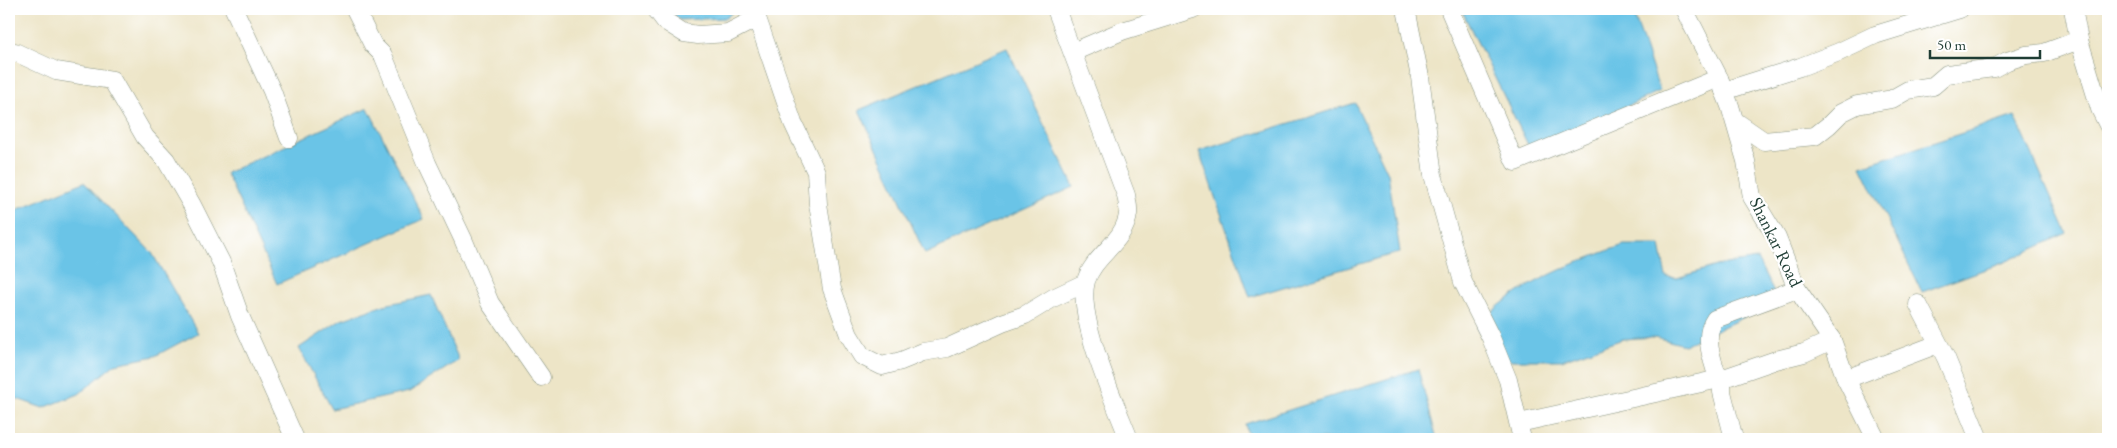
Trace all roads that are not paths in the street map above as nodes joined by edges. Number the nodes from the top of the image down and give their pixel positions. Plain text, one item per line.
1 (234, 9) edge
2 (355, 9) edge
3 (656, 9) edge
4 (1056, 9) edge
5 (1194, 9) edge
6 (1406, 9) edge
7 (1449, 9) edge
8 (1684, 9) edge
9 (1960, 9) edge
10 (2073, 9) edge
11 (762, 13) edge
12 (2079, 40) junction
13 (9, 52) edge
14 (1073, 52) junction
15 (1721, 84) junction
16 (1735, 121) junction
17 (2108, 125) edge
18 (290, 138) dead end
19 (1085, 283) junction
20 (1797, 289) junction
21 (1918, 304) dead end
22 (1832, 340) junction
23 (1938, 344) junction
24 (541, 377) dead end
25 (1721, 379) junction
26 (1846, 379) junction
27 (1521, 431) edge
28 (295, 439) edge
29 (1129, 439) edge
30 (1734, 439) edge
31 (1876, 439) edge
32 (1979, 439) edge

1 - 18 street
2 - 24 street
3 - 11 street
4 - 14 street
5 - 14 street
6 - 27 street
7 - 15 street
8 - 15 street, Shankar Road
9 - 15 street
10 - 12 street
11 - 19 street
12 - 16 street
12 - 17 street
13 - 28 street
14 - 19 street
15 - 16 street, Shankar Road
16 - 20 street, Shankar Road
19 - 29 street
20 - 22 street, Shankar Road
20 - 25 street
21 - 23 street
22 - 25 street
22 - 26 street, Shankar Road
23 - 26 street
23 - 32 street
25 - 27 street
25 - 30 street
26 - 31 street, Shankar Road

